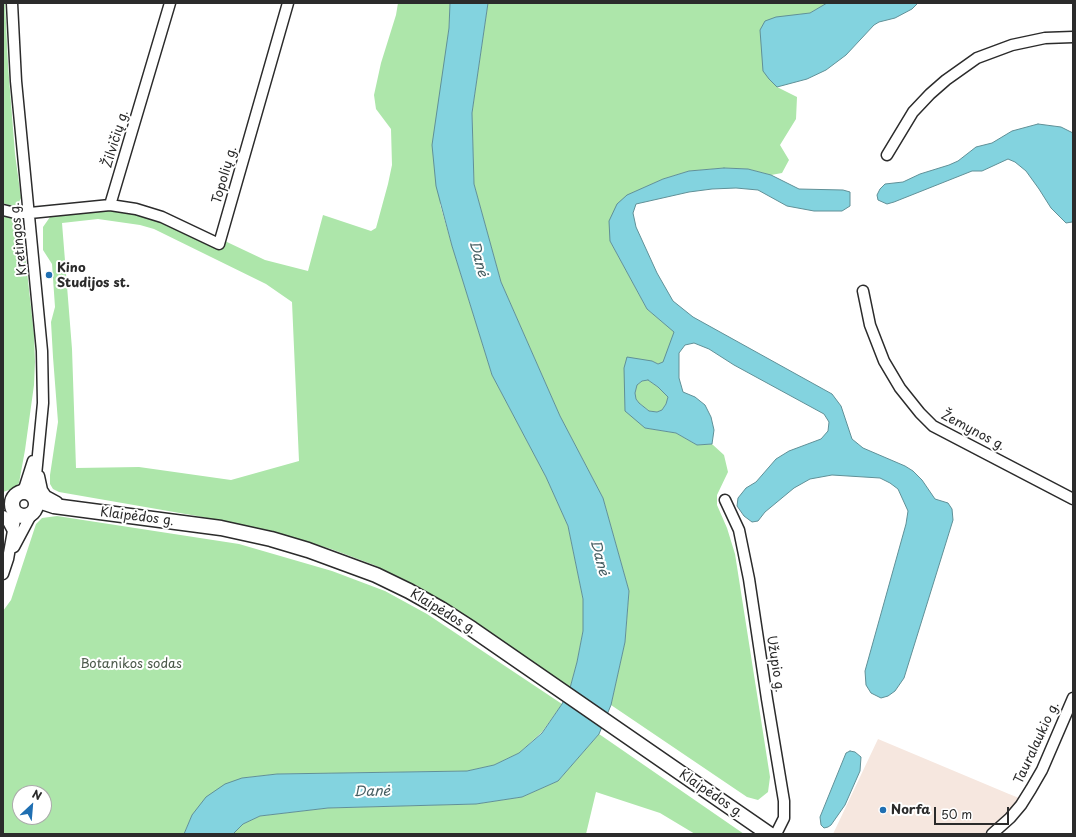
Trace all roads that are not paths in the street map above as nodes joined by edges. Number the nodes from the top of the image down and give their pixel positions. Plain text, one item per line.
1 (12, 3) edge
2 (170, 3) edge
3 (288, 3) edge
4 (1073, 37) edge
5 (887, 155) dead end
6 (110, 205) junction
7 (3, 210) edge
8 (30, 213) junction
9 (863, 291) dead end
10 (38, 448) junction
11 (37, 467) junction
12 (1073, 499) edge
13 (725, 500) dead end
14 (25, 501) edge
15 (61, 507) junction
16 (9, 512) edge
17 (8, 560) junction
18 (3, 574) edge
19 (1073, 698) edge
20 (769, 834) edge
21 (776, 834) edge
22 (992, 834) edge

1 - 8 street, Kretingos g.
2 - 6 street, Žilvičių g.
3 - 6 street, Topolių g.
4 - 5 street
6 - 8 street
7 - 8 street
8 - 10 street, Kretingos g.
9 - 12 street, Žemynos g.
10 - 11 street, Kretingos g.
10 - 14 street, Kretingos g.
11 - 14 street, Kretingos g.
11 - 15 street, Klaipėdos g.
13 - 21 street, Užupio g.
14 - 15 main road
14 - 16 main road
14 - 16 main road
14 - 17 street, Kretingos g.
15 - 20 main road, Klaipėdos g.
16 - 17 street, Kretingos g.
17 - 18 street, Kretingos g.
19 - 22 street, Tauralaukio g.

